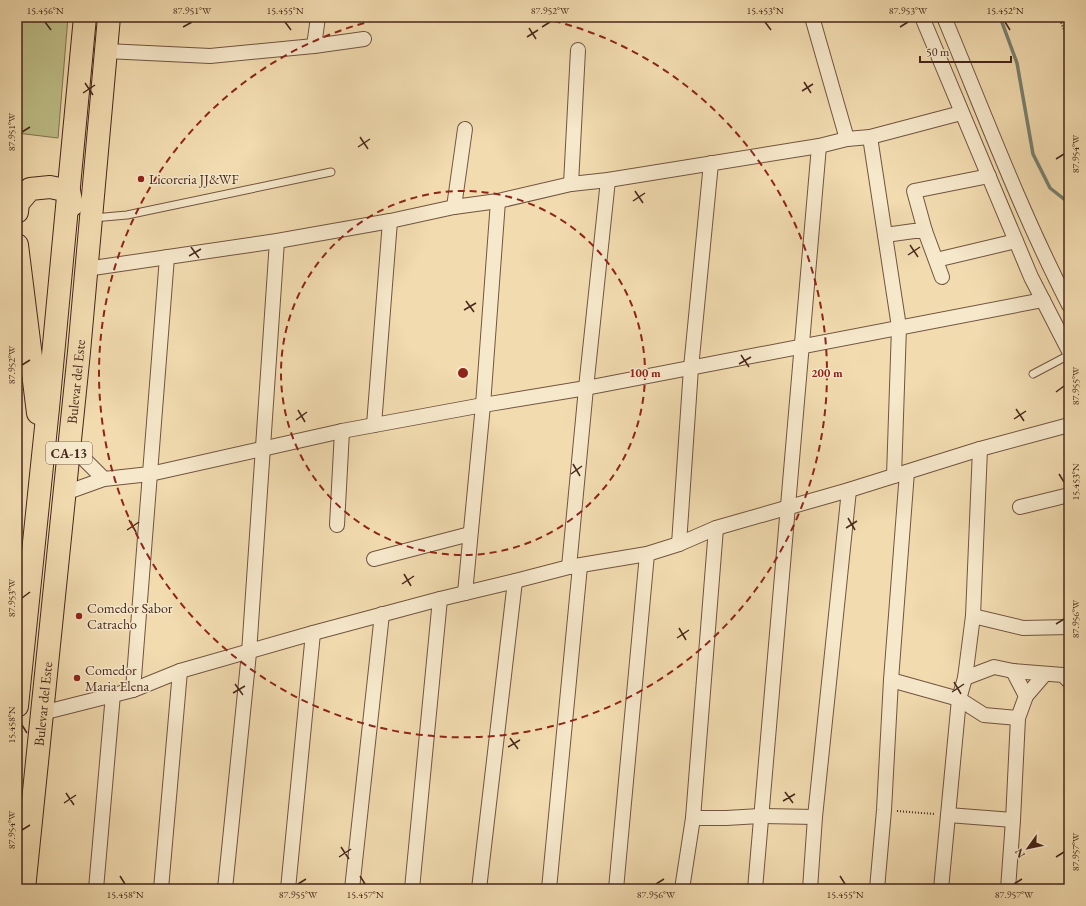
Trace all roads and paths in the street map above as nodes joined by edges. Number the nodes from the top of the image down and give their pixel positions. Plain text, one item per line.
1 (85, 17) edge
2 (109, 17) edge
3 (318, 17) edge
4 (812, 17) edge
5 (922, 17) edge
6 (944, 17) edge
7 (1059, 17) edge
8 (364, 39) dead end
9 (1069, 43) edge
10 (314, 46) junction
11 (578, 50) dead end
12 (106, 51) junction
13 (961, 113) junction
14 (465, 129) dead end
15 (870, 137) junction
16 (847, 139) junction
17 (819, 146) junction
18 (711, 163) junction
19 (331, 172) dead end
20 (990, 176) junction
21 (608, 180) junction
22 (570, 184) junction
23 (69, 191) junction
24 (498, 201) junction
25 (454, 207) junction
26 (17, 212) edge
27 (91, 218) junction
28 (390, 221) junction
29 (925, 231) junction
30 (885, 235) junction
31 (277, 241) junction
32 (1016, 241) junction
33 (17, 245) edge
34 (167, 257) junction
35 (936, 260) junction
36 (86, 269) junction
37 (942, 277) dead end
38 (1043, 300) junction
39 (1069, 305) edge
40 (899, 328) junction
41 (802, 346) junction
42 (1069, 351) edge
43 (79, 352) junction
44 (1069, 355) edge
45 (690, 368) junction
46 (1033, 374) dead end
47 (586, 388) junction
48 (483, 405) junction
49 (374, 425) junction
50 (1069, 425) edge
51 (342, 431) junction
52 (70, 444) junction
53 (262, 448) junction
54 (980, 449) junction
55 (43, 454) junction
56 (150, 474) junction
57 (901, 474) junction
58 (104, 479) junction
59 (849, 490) junction
60 (64, 493) junction
61 (1069, 495) edge
62 (1020, 507) dead end
63 (788, 508) junction
64 (337, 525) dead end
65 (716, 528) junction
66 (470, 534) junction
67 (679, 544) junction
68 (647, 554) junction
69 (374, 559) dead end
70 (575, 566) junction
71 (515, 582) junction
72 (465, 593) junction
73 (440, 599) junction
74 (382, 614) junction
75 (973, 616) junction
76 (1069, 627) edge
77 (313, 633) junction
78 (249, 653) junction
79 (180, 672) junction
80 (1013, 672) junction
81 (1045, 674) junction
82 (965, 678) junction
83 (891, 680) junction
84 (1069, 681) edge
85 (133, 690) junction
86 (113, 694) junction
87 (1026, 696) junction
88 (959, 699) junction
89 (17, 706) edge
90 (42, 713) junction
91 (1018, 718) junction
92 (884, 810) junction
93 (948, 815) junction
94 (760, 816) junction
95 (815, 816) junction
96 (693, 818) junction
97 (1013, 820) junction
98 (24, 889) edge
99 (96, 889) edge
100 (161, 889) edge
101 (225, 889) edge
102 (288, 889) edge
103 (352, 889) edge
104 (412, 889) edge
105 (479, 889) edge
106 (549, 889) edge
107 (616, 889) edge
108 (682, 889) edge
109 (755, 889) edge
110 (810, 889) edge
111 (877, 889) edge
112 (941, 889) edge
113 (1008, 889) edge

1 - 23 highway, Bulevar del Este / CA-13
2 - 12 highway, Bulevar del Este / CA-13
3 - 10 street
4 - 16 street
5 - 13 street
6 - 39 street
7 - 9 path
8 - 10 street
10 - 12 street
11 - 22 street
12 - 27 highway, Bulevar del Este / CA-13
13 - 15 street
13 - 20 street
14 - 25 street
15 - 16 street
15 - 30 street
16 - 17 street
17 - 18 street
17 - 41 street
18 - 21 street
18 - 45 street
19 - 27 lane
20 - 29 street
20 - 32 street
21 - 22 street
21 - 47 street
22 - 24 street
23 - 26 highway
23 - 43 highway
23 - 55 highway, Bulevar del Este / CA-13
24 - 25 street
24 - 48 street
25 - 28 street
27 - 36 highway, Bulevar del Este / CA-13
28 - 31 street
28 - 49 street
29 - 30 street
29 - 35 street
30 - 40 street
31 - 34 street
31 - 53 street
32 - 35 street
32 - 38 street
33 - 55 highway
34 - 36 street
34 - 56 street
35 - 37 street
36 - 43 highway, Bulevar del Este / CA-13
38 - 40 street
38 - 42 street
40 - 41 street
40 - 57 street
41 - 45 street
41 - 63 street
43 - 52 highway, Bulevar del Este / CA-13
44 - 46 lane
45 - 47 street
45 - 67 street
47 - 48 street
47 - 70 street
48 - 49 street
48 - 66 street
49 - 51 street
50 - 54 street
51 - 53 street
51 - 64 street
52 - 58 street
52 - 60 highway, Bulevar del Este / CA-13
53 - 56 street
53 - 78 street
54 - 57 street
54 - 75 street
55 - 89 highway, Bulevar del Este / CA-13
56 - 58 street
56 - 85 street
57 - 59 street
57 - 83 street
58 - 60 street
59 - 63 street
59 - 95 street
60 - 90 highway, Bulevar del Este / CA-13
61 - 62 street
63 - 65 street
63 - 94 street
65 - 67 street
65 - 96 street
66 - 69 street
66 - 72 street
67 - 68 street
68 - 70 street
68 - 107 street
70 - 71 street
70 - 106 street
71 - 72 street
71 - 105 street
72 - 73 street
73 - 74 street
73 - 104 street
74 - 77 street
74 - 103 street
75 - 76 street
75 - 82 street
77 - 78 street
77 - 102 street
78 - 79 street
78 - 101 street
79 - 85 street
79 - 100 street
80 - 81 street
80 - 82 street
80 - 87 street
81 - 84 street
81 - 87 street
82 - 88 street
83 - 88 street
83 - 92 street
85 - 86 street
86 - 90 street
86 - 99 street
87 - 91 street
88 - 91 street
88 - 93 street
90 - 98 highway, Bulevar del Este / CA-13
91 - 97 street
92 - 93 path
92 - 111 street
93 - 97 street
93 - 112 street
94 - 95 street
94 - 96 street
94 - 109 street
95 - 110 street
96 - 108 street
97 - 113 street

